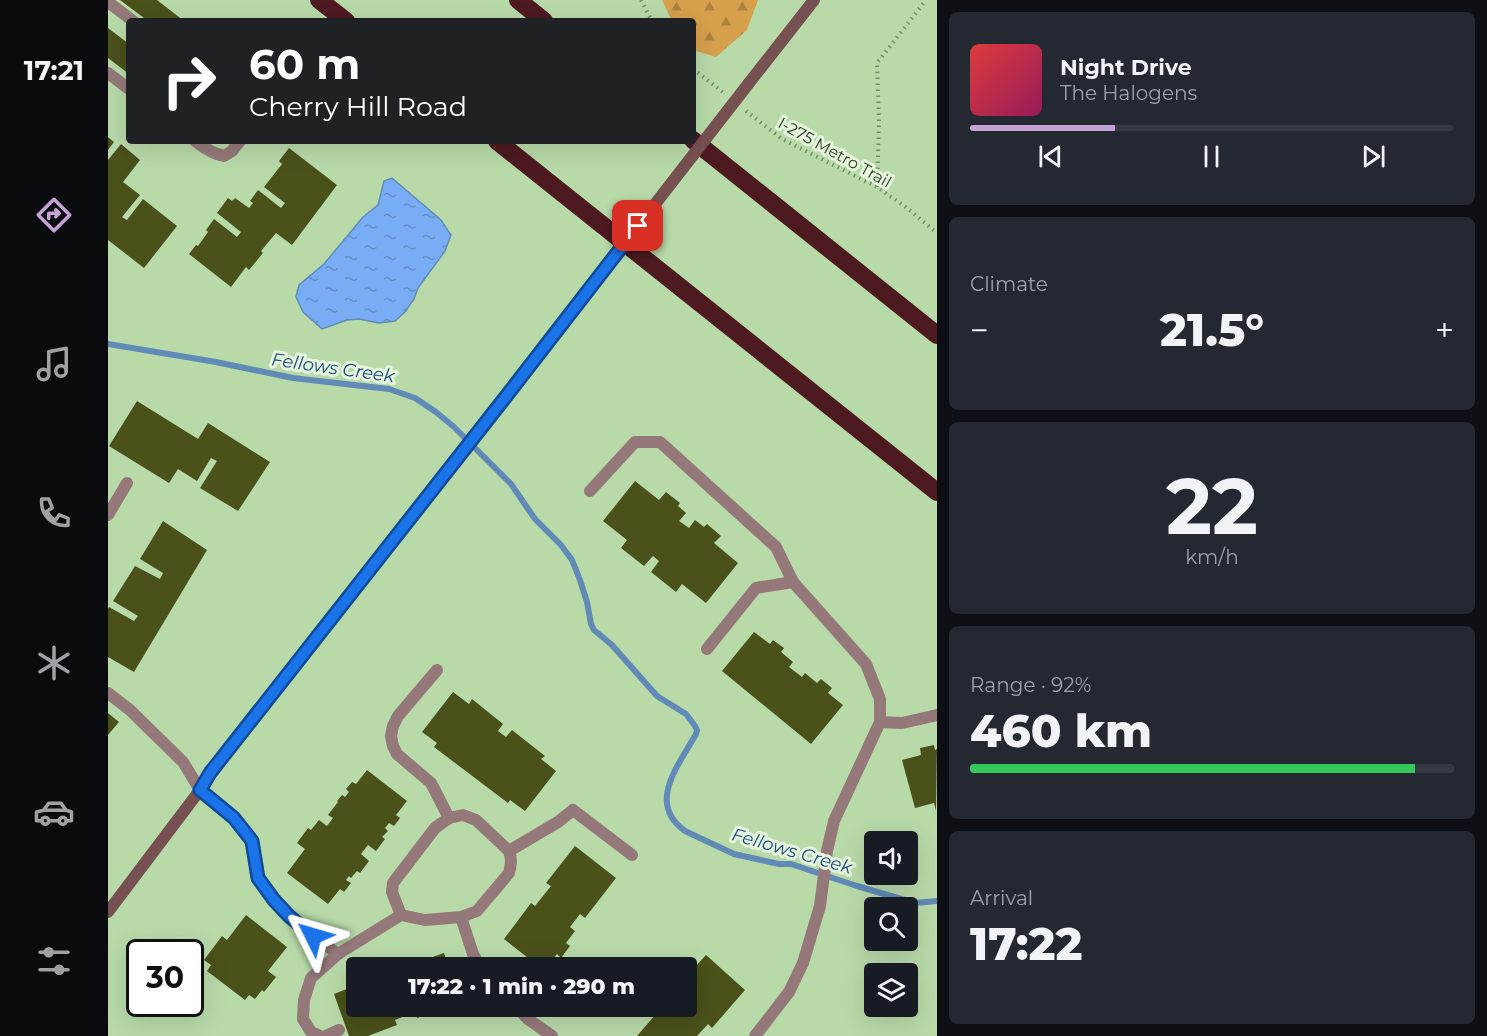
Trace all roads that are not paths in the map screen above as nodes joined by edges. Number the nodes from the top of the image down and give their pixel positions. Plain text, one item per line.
1 (320, 0) edge
2 (518, 0) edge
3 (814, 0) edge
4 (108, 2) edge
5 (129, 18) edge
6 (342, 18) edge
7 (540, 18) edge
8 (108, 73) edge
9 (126, 87) edge
10 (696, 142) edge
11 (199, 144) edge
12 (238, 144) edge
13 (501, 144) edge
14 (936, 335) edge
15 (128, 483) dead end
16 (590, 491) dead end
17 (936, 492) edge
18 (108, 515) edge
19 (793, 582) junction
20 (707, 649) dead end
21 (437, 670) dead end
22 (108, 693) edge
23 (936, 715) edge
24 (880, 722) junction
25 (200, 790) junction
26 (449, 818) junction
27 (509, 851) junction
28 (632, 855) dead end
29 (108, 912) edge
30 (401, 915) junction
31 (460, 918) junction
32 (338, 954) junction
33 (475, 957) edge
34 (526, 1017) edge
35 (339, 1030) dead end
36 (320, 1036) edge
37 (326, 1036) edge
38 (552, 1036) edge
39 (754, 1036) edge

1 - 6 highway
2 - 7 highway
3 - 25 main road, bridge
4 - 5 street
8 - 9 street
10 - 14 highway
11 - 12 street
13 - 17 highway
15 - 18 street
16 - 19 street
19 - 20 street
19 - 24 street
21 - 26 street
22 - 25 street
23 - 24 street
24 - 39 street
25 - 29 main road
25 - 32 street
26 - 27 street
26 - 30 street
27 - 28 street
27 - 31 street
30 - 31 street
30 - 32 street
31 - 33 street
32 - 36 street
34 - 38 street
35 - 37 street

